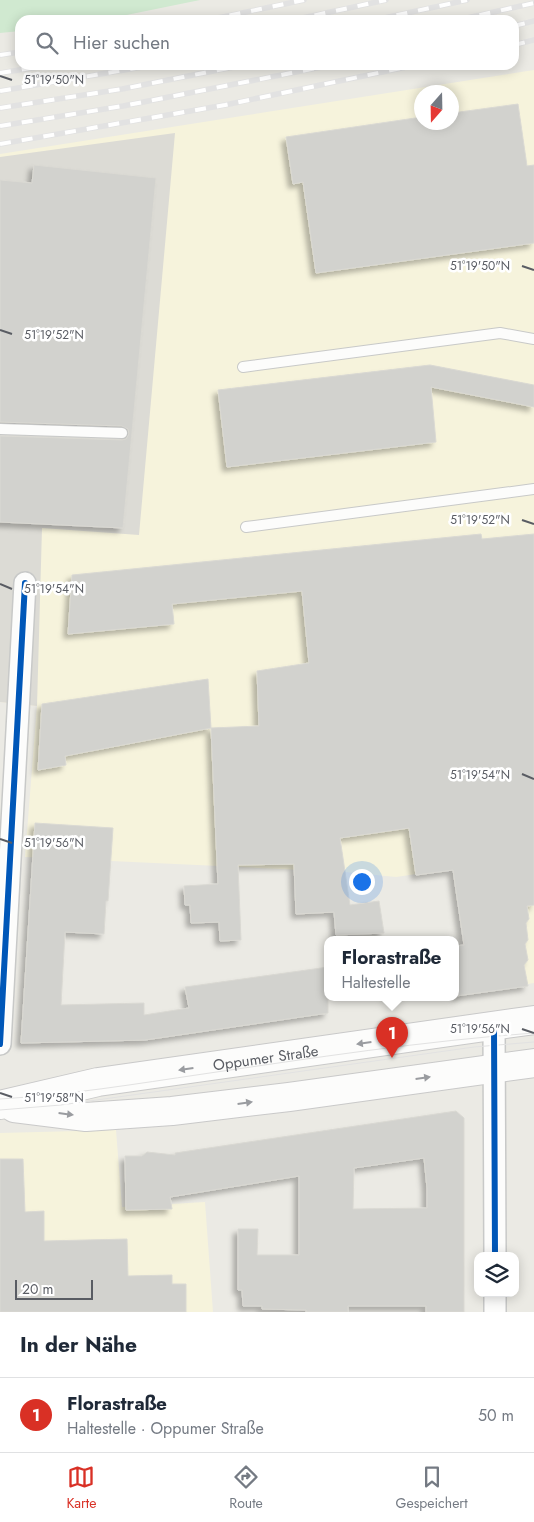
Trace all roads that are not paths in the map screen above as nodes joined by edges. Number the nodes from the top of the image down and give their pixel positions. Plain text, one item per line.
1 (534, 339) edge
2 (243, 367) dead end
3 (0, 429) edge
4 (122, 433) dead end
5 (534, 489) edge
6 (246, 527) dead end
7 (25, 583) dead end
8 (534, 1020) edge
9 (494, 1025) junction
10 (0, 1044) edge
11 (534, 1063) edge
12 (495, 1068) junction
13 (0, 1105) edge
14 (495, 1252) edge
15 (495, 1297) edge
16 (495, 1312) edge

1 - 2 lane
3 - 4 lane
5 - 6 lane
7 - 10 street
8 - 9 main road, Oppumer Straße
9 - 12 street
9 -> 13 main road, Oppumer Straße
11 - 12 main road, Oppumer Straße
13 -> 12 main road, Oppumer Straße
12 - 14 street
15 - 16 street

